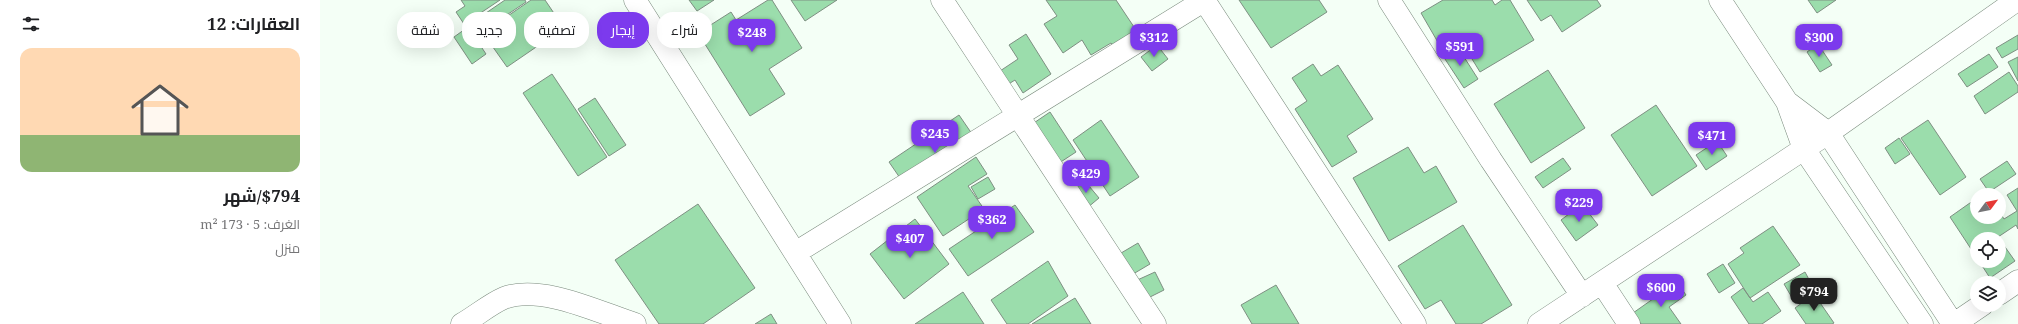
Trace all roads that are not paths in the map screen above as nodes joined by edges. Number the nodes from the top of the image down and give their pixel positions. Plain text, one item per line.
1 (634, 0) edge
2 (942, 0) edge
3 (1204, 0) edge
4 (1389, 0) edge
5 (1720, 0) edge
6 (2017, 0) edge
7 (1787, 102) junction
8 (1018, 115) junction
9 (1828, 133) junction
10 (1804, 149) junction
11 (795, 253) junction
12 (2018, 281) edge
13 (1602, 283) junction
14 (2006, 289) edge
15 (1582, 296) junction
16 (1972, 312) edge
17 (462, 324) edge
18 (635, 324) edge
19 (840, 324) edge
20 (1155, 324) edge
21 (1415, 324) edge
22 (1539, 324) edge
23 (1629, 324) edge
24 (1922, 324) edge
25 (1954, 324) edge

1 - 11 street
2 - 8 street
3 - 8 street
3 - 21 street
4 - 15 street
5 - 7 street
6 - 9 street
7 - 9 street
7 - 10 street
8 - 11 street
8 - 20 street
9 - 10 street
9 - 25 street
10 - 13 street
10 - 24 street
11 - 19 street
12 - 14 street
13 - 15 street
13 - 23 street
15 - 22 street
16 - 25 street
17 - 18 street

